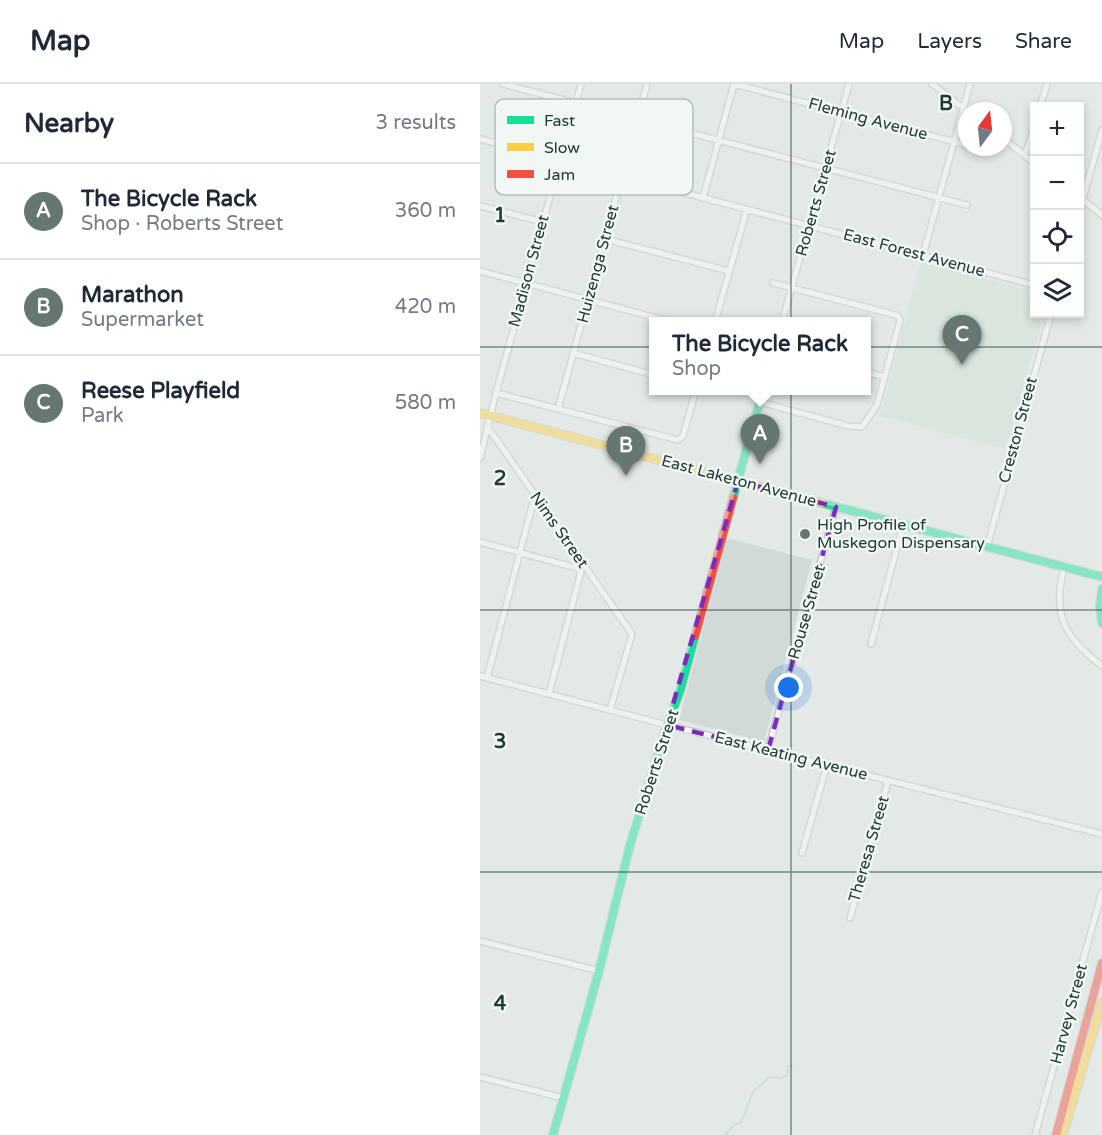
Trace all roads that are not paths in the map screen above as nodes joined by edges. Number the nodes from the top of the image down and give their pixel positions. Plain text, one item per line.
1 (503, 84) edge
2 (581, 84) edge
3 (647, 84) edge
4 (734, 84) edge
5 (849, 84) edge
6 (932, 84) edge
7 (970, 84) edge
8 (1047, 84) edge
9 (560, 99) edge
10 (576, 99) edge
11 (643, 99) edge
12 (966, 102) edge
13 (1041, 102) edge
14 (958, 104) edge
15 (841, 112) junction
16 (958, 130) edge
17 (1102, 130) edge
18 (693, 133) edge
19 (480, 139) edge
20 (719, 140) junction
21 (1030, 141) edge
22 (954, 142) junction
23 (495, 143) edge
24 (958, 143) edge
25 (1012, 145) edge
26 (1025, 155) junction
27 (1030, 159) edge
28 (825, 168) junction
29 (1084, 188) edge
30 (550, 195) edge
31 (617, 195) edge
32 (691, 195) edge
33 (939, 197) junction
34 (703, 198) junction
35 (1084, 200) edge
36 (967, 205) dead end
37 (480, 206) edge
38 (747, 209) junction
39 (1102, 215) edge
40 (543, 222) junction
41 (809, 226) junction
42 (605, 239) junction
43 (923, 255) junction
44 (480, 271) edge
45 (729, 271) junction
46 (526, 283) junction
47 (773, 284) dead end
48 (1030, 284) edge
49 (792, 288) junction
50 (588, 299) junction
51 (657, 317) edge
52 (716, 317) edge
53 (783, 317) edge
54 (1050, 318) edge
55 (573, 353) junction
56 (871, 373) edge
57 (649, 374) edge
58 (885, 377) junction
59 (496, 393) junction
60 (695, 395) edge
61 (762, 395) edge
62 (760, 402) junction
63 (558, 409) junction
64 (480, 413) edge
65 (490, 415) junction
66 (487, 426) junction
67 (480, 458) edge
68 (738, 481) junction
69 (535, 495) junction
70 (836, 507) junction
71 (903, 525) junction
72 (480, 542) edge
73 (987, 547) junction
74 (520, 553) junction
75 (1064, 568) junction
76 (1102, 577) edge
77 (1102, 589) edge
78 (1102, 622) edge
79 (871, 644) dead end
80 (1102, 666) edge
81 (483, 677) edge
82 (549, 694) junction
83 (610, 710) junction
84 (667, 725) junction
85 (768, 750) junction
86 (827, 765) junction
87 (888, 781) junction
88 (1102, 834) edge
89 (802, 853) dead end
90 (1102, 892) edge
91 (850, 918) dead end
92 (480, 941) edge
93 (1102, 963) edge
94 (599, 971) junction
95 (1102, 1002) edge
96 (480, 1077) edge
97 (563, 1098) junction
98 (553, 1135) edge
99 (1035, 1135) edge
100 (1056, 1135) edge
101 (1063, 1135) edge

1 - 9 street
2 - 10 street, Madison Street
3 - 11 street, Huizenga Street
4 - 15 street, Fleming Avenue
4 - 20 street
5 - 15 street, Roberts Street
6 - 14 street
7 - 12 street
8 - 13 street
15 - 22 street, Fleming Avenue
15 - 28 street, Roberts Street
16 - 22 street
17 - 29 street
18 - 20 street
19 - 23 street, East Forest Avenue
20 - 28 street
20 - 34 street
21 - 26 street
22 - 24 street, Fleming Avenue
22 - 33 street
25 - 26 street
26 - 27 street
28 - 33 street
28 - 41 street, Roberts Street
30 - 40 street, Madison Street
31 - 42 street, Huizenga Street
32 - 34 street, East Forest Avenue
33 - 36 street
33 - 43 street
34 - 38 street, East Forest Avenue
35 - 39 street
37 - 40 street
38 - 41 street, East Forest Avenue
38 - 45 street
40 - 46 street, Madison Street
41 - 43 street, East Forest Avenue
41 - 49 street, Roberts Street
42 - 45 street
42 - 50 street, Huizenga Street
43 - 48 street, East Forest Avenue
44 - 46 street
45 - 52 street
46 - 50 street
46 - 59 street, Madison Street
47 - 49 street
49 - 53 street, Roberts Street
49 - 58 street
50 - 51 street
50 - 55 street, Huizenga Street
54 - 73 street, Creston Street
55 - 57 street
55 - 63 street, Huizenga Street
56 - 58 street
58 - 62 street
59 - 63 street
59 - 65 street, Madison Street
60 - 63 street
61 - 62 main road, Roberts Street
62 - 68 main road, Roberts Street
64 - 65 main road, East Laketon Avenue
65 - 66 street, Madison Street
65 - 68 main road, East Laketon Avenue
66 - 67 street, Madison Street
66 - 69 street, Nims Street
68 - 70 main road, East Laketon Avenue
68 - 84 main road, Roberts Street
69 - 74 street
69 - 83 street, Nims Street
70 - 71 main road, East Laketon Avenue
70 - 85 street, Rouse Street
71 - 73 main road, East Laketon Avenue
71 - 79 street
72 - 74 street
73 - 75 main road, East Laketon Avenue
74 - 81 street
74 - 82 street
75 - 76 main road, East Laketon Avenue
75 - 80 street
77 - 78 main road
81 - 82 street, East Keating Avenue
82 - 83 street, East Keating Avenue
83 - 84 street, East Keating Avenue
84 - 85 street, East Keating Avenue
84 - 94 main road, Roberts Street
85 - 86 street, East Keating Avenue
86 - 87 street, East Keating Avenue
86 - 89 street
87 - 88 street, East Keating Avenue
87 - 91 street, Theresa Street
90 - 99 street, Harvey Street
92 - 94 street
93 - 100 main road
94 - 97 main road, Roberts Street
95 - 101 main road
96 - 97 street
97 - 98 main road, Roberts Street

